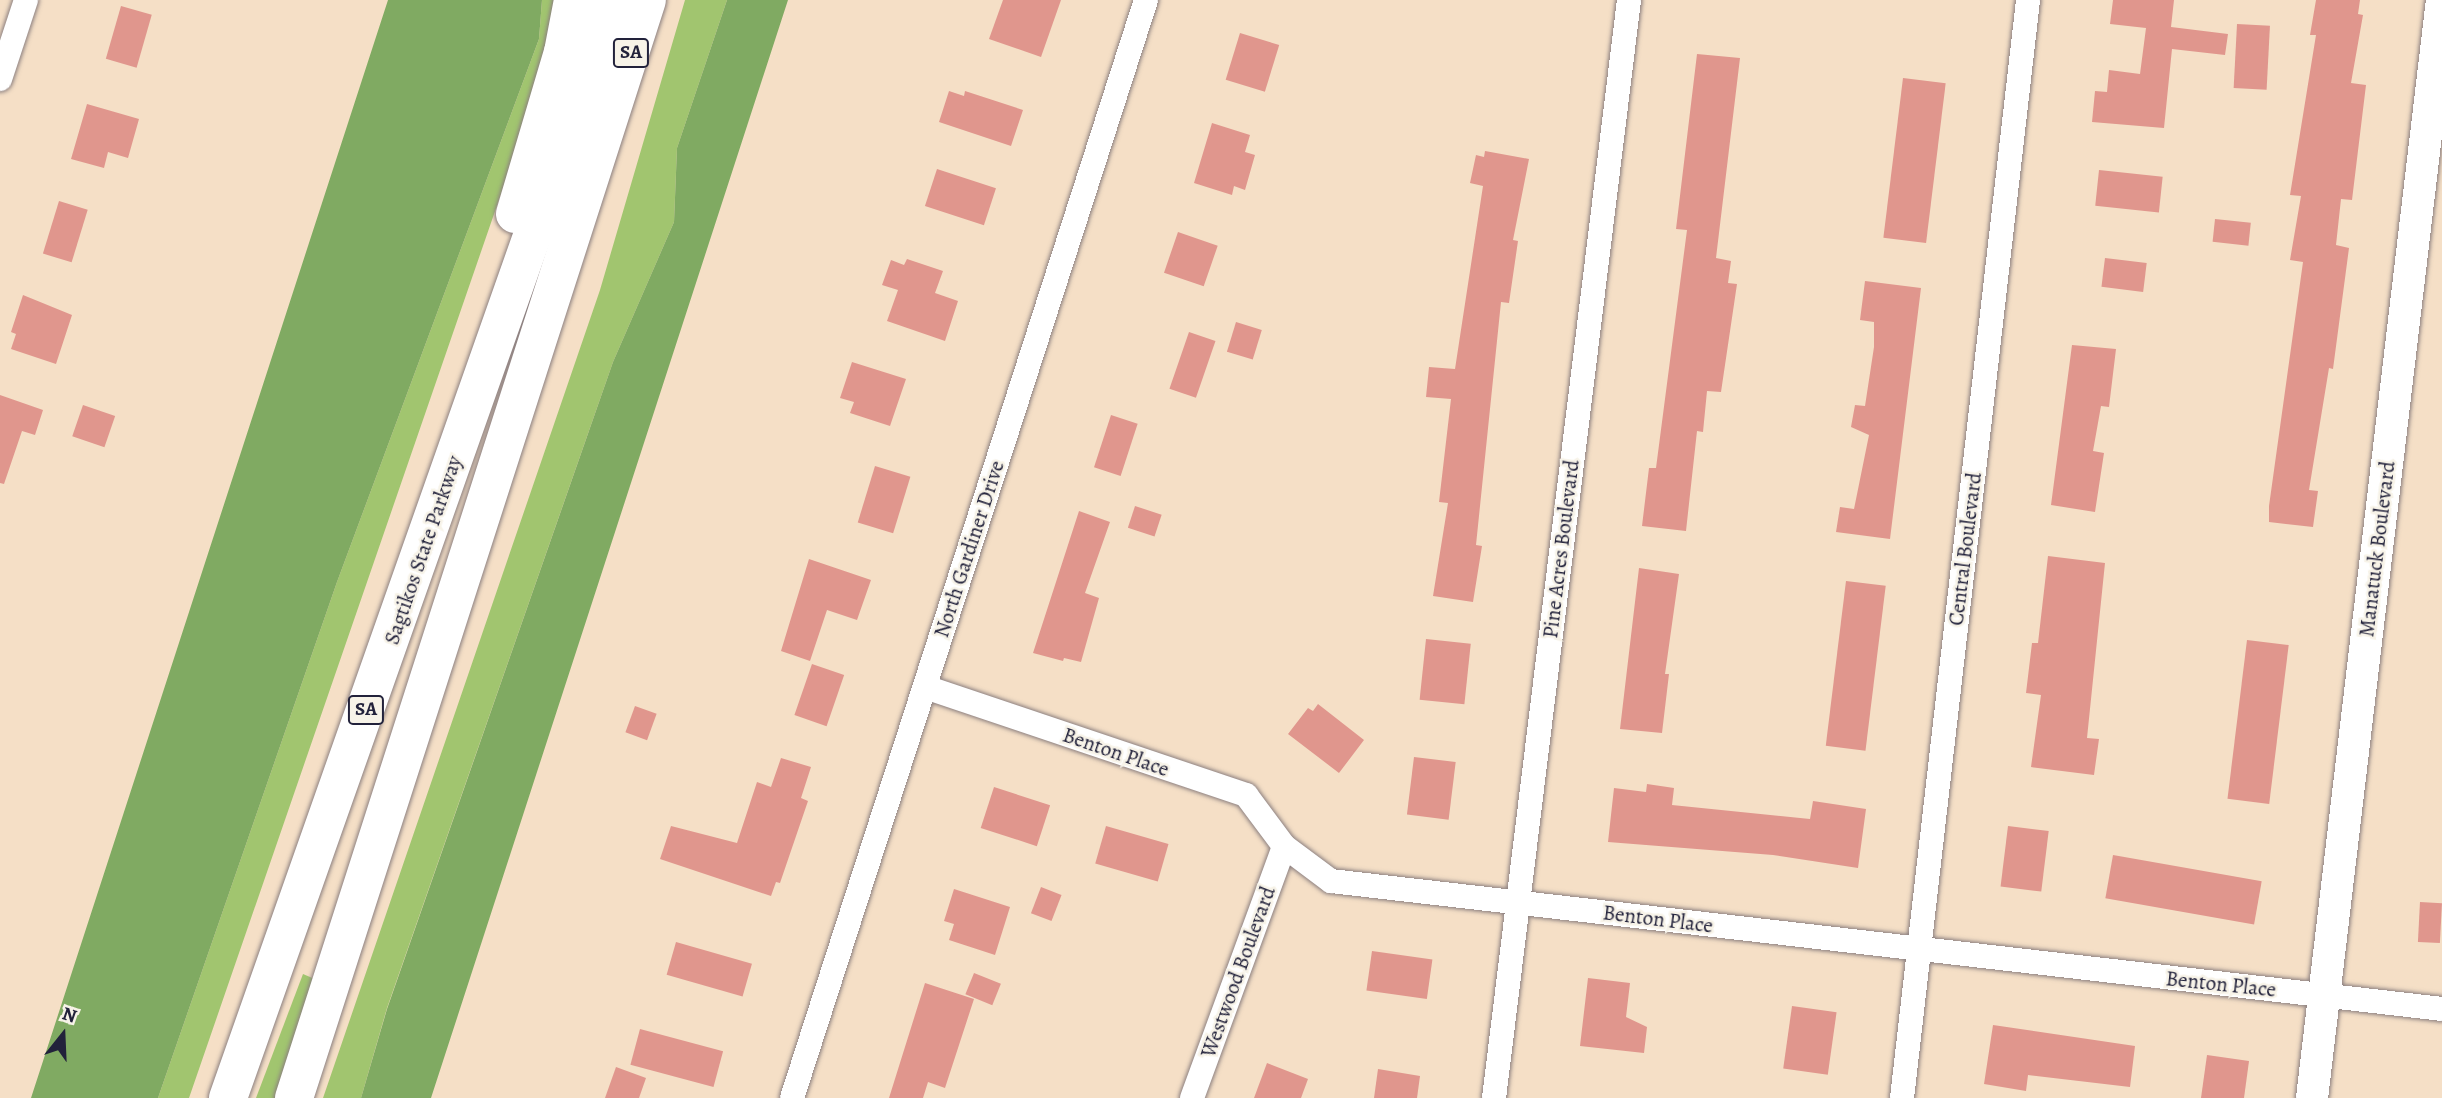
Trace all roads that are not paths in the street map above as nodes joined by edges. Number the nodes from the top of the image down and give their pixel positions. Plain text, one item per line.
1 (26, 0) edge
2 (573, 0) edge
3 (611, 0) edge
4 (646, 0) edge
5 (664, 0) edge
6 (1146, 0) edge
7 (1629, 0) edge
8 (2028, 0) edge
9 (2442, 0) edge
10 (0, 79) edge
11 (615, 106) junction
12 (474, 405) junction
13 (925, 687) junction
14 (1284, 846) junction
15 (1516, 902) junction
16 (1918, 950) junction
17 (2325, 995) junction
18 (2442, 1009) edge
19 (228, 1098) edge
20 (294, 1098) edge
21 (792, 1098) edge
22 (1192, 1098) edge
23 (1494, 1098) edge
24 (1902, 1098) edge
25 (2312, 1098) edge

1 - 10 street
2 - 12 highway
3 - 12 highway, Sagtikos State Parkway / SA
4 - 11 highway, Sagtikos State Parkway / SA
5 - 11 highway
6 - 13 street, North Gardiner Drive
7 - 15 street, Pine Acres Boulevard
8 - 16 street, Central Boulevard
9 - 17 street, Manatuck Boulevard
11 - 20 highway, Sagtikos State Parkway / SA
12 - 19 highway, Sagtikos State Parkway / SA
13 - 14 street, Benton Place
13 - 21 street, North Gardiner Drive
14 - 15 street, Benton Place
14 - 22 street, Westwood Boulevard
15 - 16 street, Benton Place
15 - 23 street, Pine Acres Boulevard
16 - 17 street, Benton Place
16 - 24 street, Central Boulevard
17 - 18 street, Benton Place
17 - 25 street, Manatuck Boulevard

